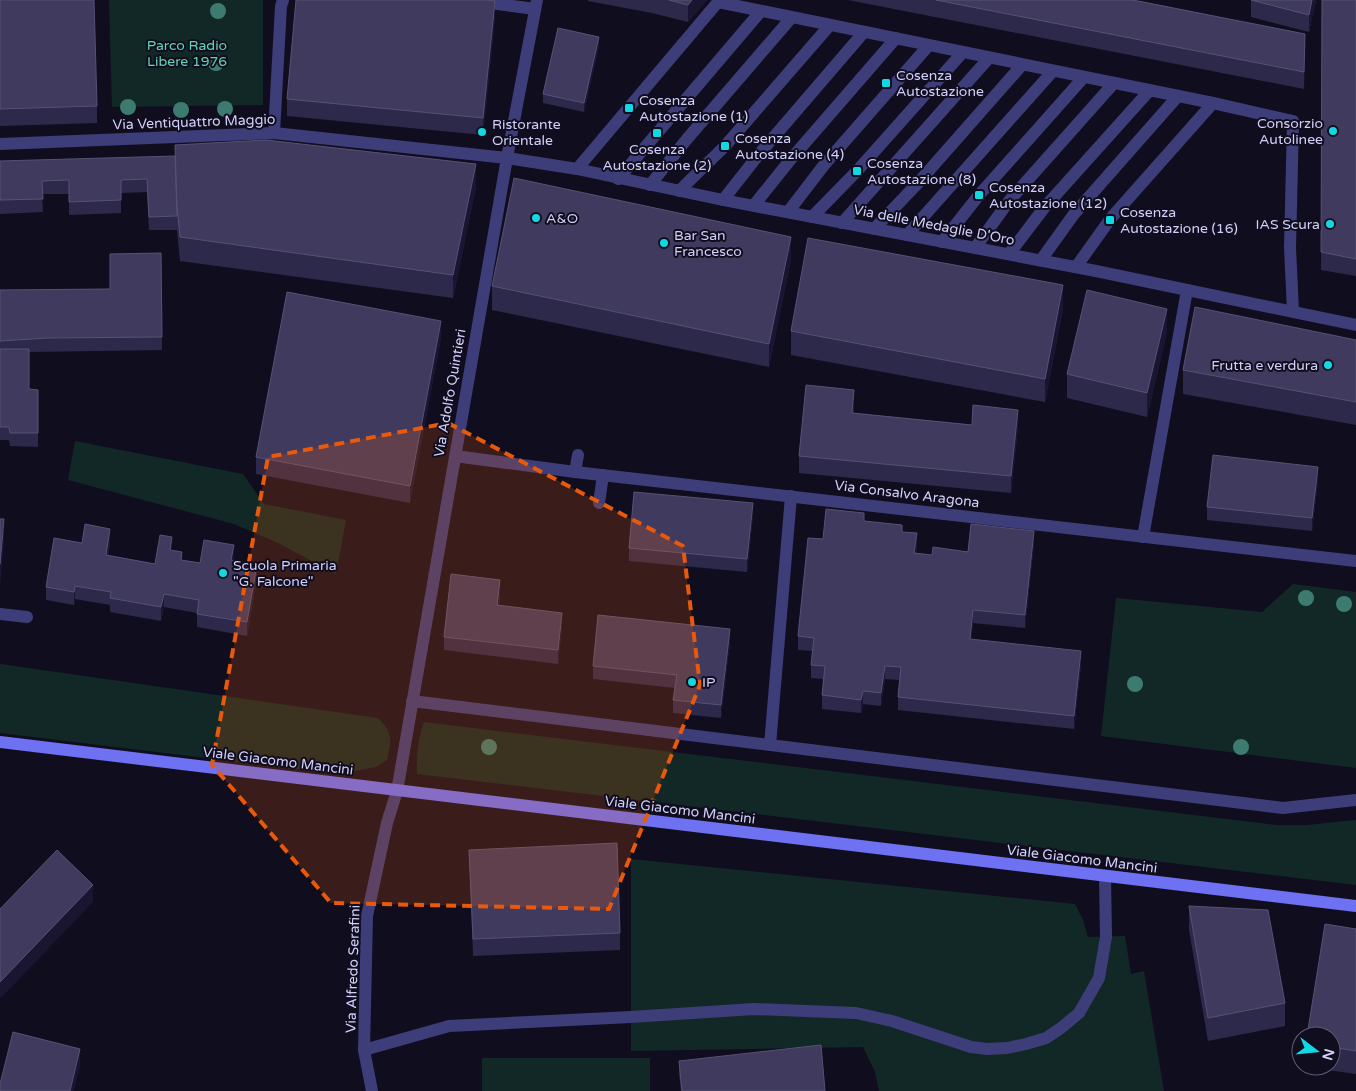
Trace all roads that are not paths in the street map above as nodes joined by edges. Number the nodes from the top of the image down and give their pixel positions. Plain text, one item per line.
1 (283, 0) edge
2 (468, 0) edge
3 (536, 4) edge
4 (761, 11) junction
5 (792, 17) junction
6 (830, 25) junction
7 (864, 32) junction
8 (896, 38) junction
9 (929, 45) junction
10 (962, 52) junction
11 (990, 58) junction
12 (1022, 64) junction
13 (1053, 71) junction
14 (1084, 77) junction
15 (1114, 84) junction
16 (1150, 90) junction
17 (1178, 96) junction
18 (1213, 103) junction
19 (274, 133) junction
20 (0, 144) edge
21 (507, 158) junction
22 (577, 169) junction
23 (618, 178) junction
24 (650, 185) junction
25 (679, 191) junction
26 (723, 200) junction
27 (754, 206) junction
28 (788, 212) junction
29 (812, 217) junction
30 (842, 223) junction
31 (874, 229) junction
32 (907, 235) junction
33 (942, 242) junction
34 (975, 248) junction
35 (1009, 254) junction
36 (1041, 260) junction
37 (1076, 267) junction
38 (1187, 290) junction
39 (1293, 311) junction
40 (1356, 325) edge
41 (454, 456) junction
42 (578, 456) dead end
43 (575, 472) junction
44 (603, 475) junction
45 (790, 496) junction
46 (599, 503) dead end
47 (1143, 537) junction
48 (1356, 561) edge
49 (0, 614) edge
50 (27, 617) dead end
51 (412, 701) junction
52 (0, 742) edge
53 (770, 745) junction
54 (397, 791) junction
55 (1356, 800) edge
56 (1105, 877) junction
57 (1356, 906) edge
58 (364, 1050) junction
59 (372, 1091) edge

1 - 19 street
2 - 3 street
3 - 21 street, Via Adolfo Quintieri
4 - 5 street
4 - 22 street
4 - 23 street
5 - 6 street
5 - 24 street
6 - 7 street
6 - 25 street
7 - 8 street
7 - 26 street
8 - 9 street
8 - 27 street
9 - 10 street
9 - 28 street
10 - 11 street
10 - 29 street
11 - 12 street
11 - 30 street
12 - 13 street
12 - 31 street
13 - 14 street
13 - 32 street
14 - 15 street
14 - 33 street
15 - 16 street
15 - 34 street
16 - 17 street
16 - 35 street
17 - 18 street
17 - 36 street
18 - 37 street
18 - 39 street
19 - 20 street, Via Ventiquattro Maggio
19 - 21 street, Via Ventiquattro Maggio
21 - 22 street, Via delle Medaglie D'Oro
21 - 41 street, Via Adolfo Quintieri
22 - 23 street, Via delle Medaglie D'Oro
23 - 24 street, Via delle Medaglie D'Oro
24 - 25 street, Via delle Medaglie D'Oro
25 - 26 street, Via delle Medaglie D'Oro
26 - 27 street, Via delle Medaglie D'Oro
27 - 28 street, Via delle Medaglie D'Oro
28 - 29 street, Via delle Medaglie D'Oro
29 - 30 street, Via delle Medaglie D'Oro
30 - 31 street, Via delle Medaglie D'Oro
31 - 32 street, Via delle Medaglie D'Oro
32 - 33 street, Via delle Medaglie D'Oro
33 - 34 street, Via delle Medaglie D'Oro
34 - 35 street, Via delle Medaglie D'Oro
35 - 36 street, Via delle Medaglie D'Oro
36 - 37 street, Via delle Medaglie D'Oro
37 - 38 street, Via delle Medaglie D'Oro
38 - 39 street, Via delle Medaglie D'Oro
38 - 47 street
39 - 40 street, Via delle Medaglie D'Oro
41 - 43 street, Via Consalvo Aragona
41 - 51 street, Via Adolfo Quintieri
42 - 43 street
43 - 44 street, Via Consalvo Aragona
44 - 45 street, Via Consalvo Aragona
44 - 46 street
45 - 47 street, Via Consalvo Aragona
45 - 53 street
47 - 48 street, Via Consalvo Aragona
49 - 50 street
51 - 53 street
51 - 54 street, Via Adolfo Quintieri
52 - 54 street, Viale Giacomo Mancini
53 - 55 street
54 - 56 street, Viale Giacomo Mancini
54 - 58 street, Via Alfredo Serafini
56 - 57 street, Viale Giacomo Mancini
56 - 58 street
58 - 59 street, Via Alfredo Serafini

